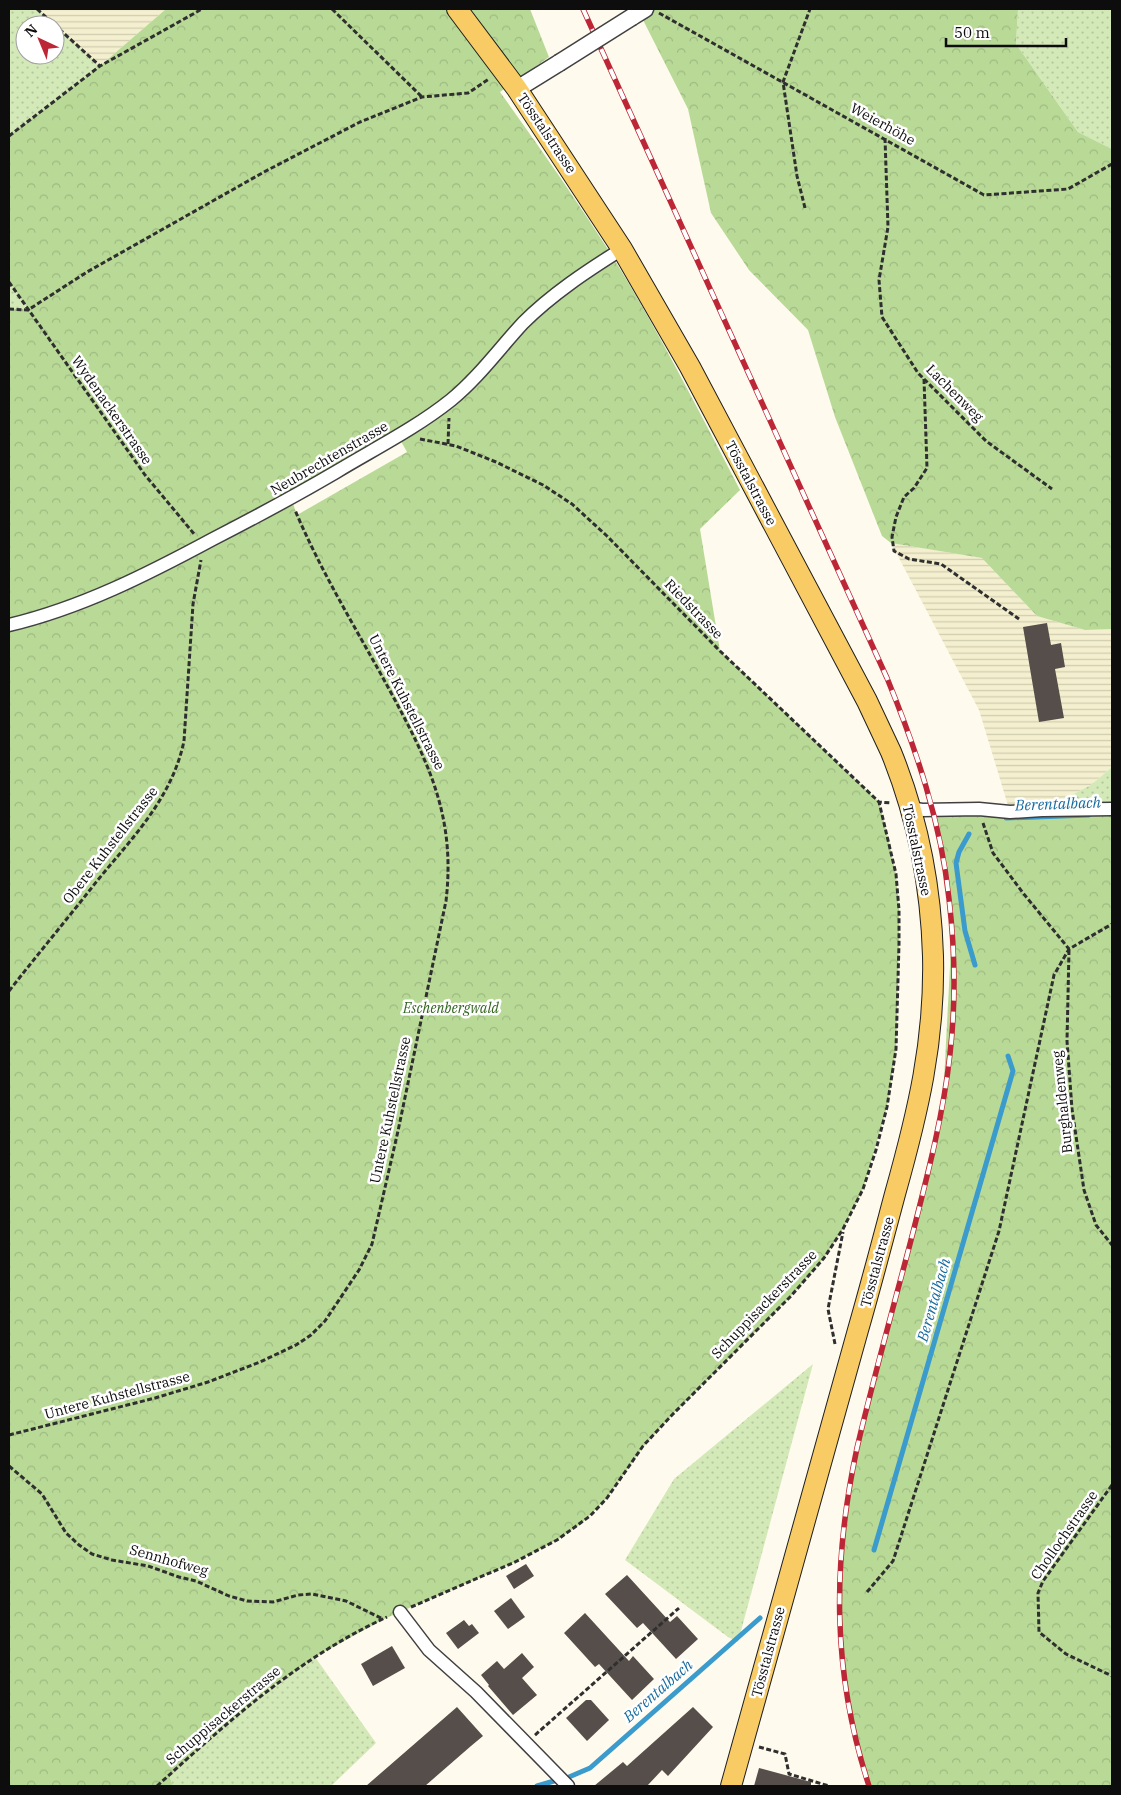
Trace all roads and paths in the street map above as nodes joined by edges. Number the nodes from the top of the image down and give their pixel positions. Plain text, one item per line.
1 (37, 9) edge
2 (202, 9) edge
3 (332, 9) edge
4 (456, 9) edge
5 (652, 9) edge
6 (810, 9) edge
7 (638, 13) edge
8 (100, 66) junction
9 (503, 70) junction
10 (783, 82) junction
11 (517, 89) junction
12 (422, 96) junction
13 (9, 136) edge
14 (885, 138) junction
15 (1112, 164) edge
16 (805, 208) dead end
17 (622, 249) junction
18 (9, 282) edge
19 (9, 309) edge
20 (28, 310) junction
21 (924, 379) junction
22 (451, 400) junction
23 (398, 435) junction
24 (448, 444) junction
25 (1052, 489) dead end
26 (290, 498) junction
27 (204, 545) junction
28 (1019, 619) dead end
29 (9, 625) edge
30 (879, 802) junction
31 (910, 808) junction
32 (979, 809) junction
33 (1112, 809) edge
34 (1112, 924) edge
35 (1069, 949) junction
36 (9, 991) edge
37 (843, 1229) junction
38 (1112, 1245) edge
39 (836, 1348) dead end
40 (9, 1435) edge
41 (9, 1466) edge
42 (1112, 1486) edge
43 (867, 1592) dead end
44 (679, 1608) dead end
45 (400, 1612) joint
46 (384, 1619) joint
47 (1112, 1676) edge
48 (526, 1744) junction
49 (754, 1745) dead end
50 (157, 1786) edge
51 (568, 1786) edge
52 (731, 1786) edge
53 (828, 1786) edge

1 - 8 path
2 - 8 path
3 - 12 path
4 - 9 main road, Tösstalstrasse
5 - 10 path, Weierhöhe
6 - 10 path
7 - 11 street, bridge
8 - 13 path
9 - 11 main road, Tösstalstrasse
9 - 12 path
10 - 14 path, Weierhöhe
10 - 16 path
11 - 17 main road, Tösstalstrasse
12 - 20 path
14 - 15 path, Weierhöhe
14 - 21 path, Lachenweg
17 - 22 street, Neubrechtenstrasse
17 - 31 main road, Tösstalstrasse
18 - 20 path, Wydenackerstrasse
19 - 20 path
20 - 27 path, Wydenackerstrasse
21 - 25 path, Lachenweg
21 - 28 path
22 - 23 street, Neubrechtenstrasse
22 - 24 path
23 - 24 path, Riedstrasse
23 - 26 street, Neubrechtenstrasse
24 - 30 path, Riedstrasse
26 - 27 street, Neubrechtenstrasse
26 - 40 path, Untere Kuhstellstrasse
27 - 29 street, Neubrechtenstrasse
27 - 36 path, Obere Kuhstellstrasse
30 - 31 path
30 - 37 path, Schuppisackerstrasse
31 - 32 street
31 - 52 main road, Tösstalstrasse
32 - 33 street
32 - 35 path
34 - 35 path
35 - 38 path, Burghaldenweg
35 - 43 path
37 - 39 path
37 - 45 path, Schuppisackerstrasse
41 - 46 path, Sennhofweg
42 - 47 path, Chollochstrasse
44 - 48 path
45 - 48 street
46 - 50 path, Schuppisackerstrasse
48 - 51 street
49 - 53 path

